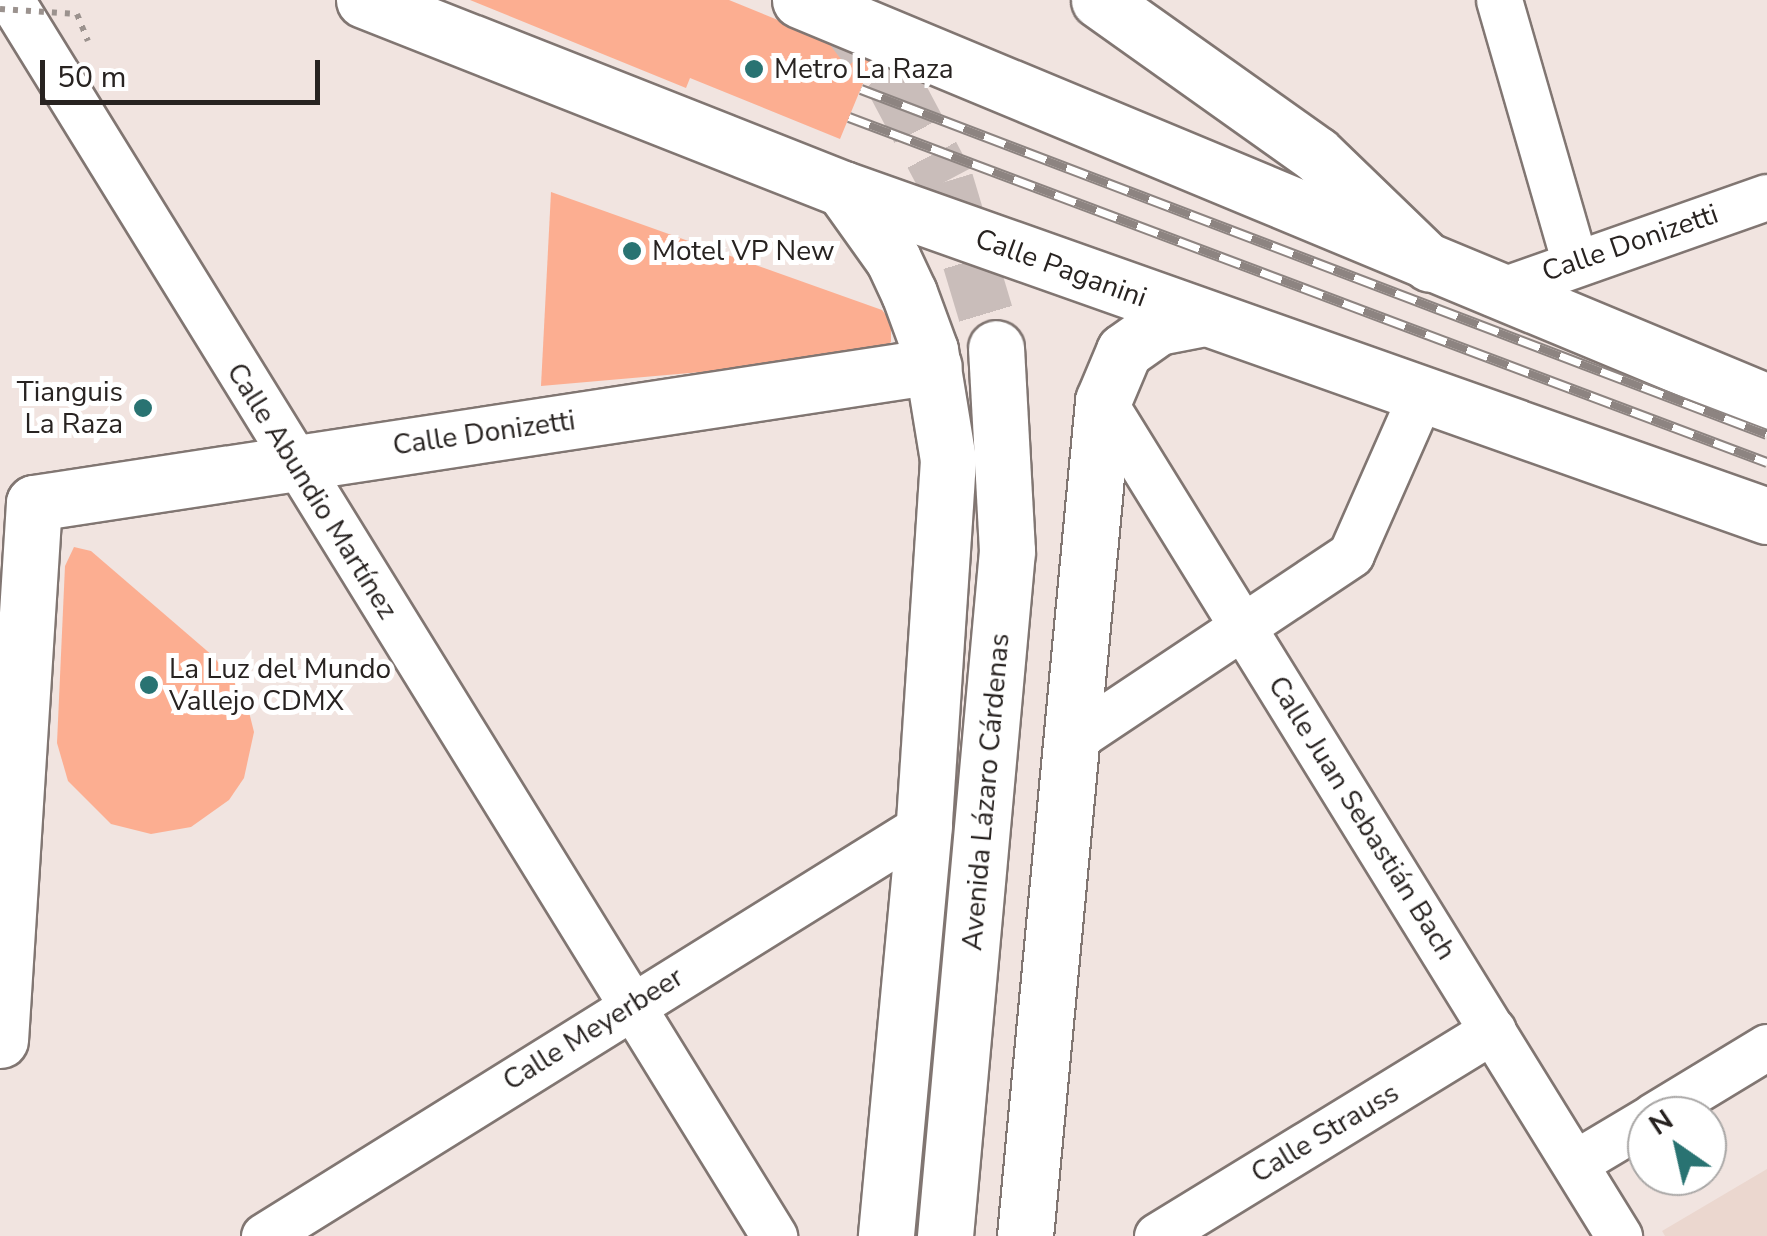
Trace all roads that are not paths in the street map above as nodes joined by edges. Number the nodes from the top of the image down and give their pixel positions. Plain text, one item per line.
1 (11, 0) edge
2 (364, 0) edge
3 (800, 0) edge
4 (1099, 0) edge
5 (1500, 0) edge
6 (843, 189) junction
7 (1767, 197) edge
8 (1574, 260) junction
9 (1432, 266) junction
10 (1494, 292) junction
11 (1199, 318) junction
12 (996, 348) tunnel mouth
13 (934, 366) junction
14 (1422, 393) junction
15 (1103, 401) junction
16 (1767, 402) edge
17 (293, 462) junction
18 (1767, 516) edge
19 (1245, 629) junction
20 (1074, 740) junction
21 (924, 826) junction
22 (632, 1005) junction
23 (1493, 1030) junction
24 (0, 1040) edge
25 (1767, 1048) edge
26 (1687, 1096) edge
27 (1627, 1132) edge
28 (1575, 1164) junction
29 (264, 1236) edge
30 (774, 1236) edge
31 (886, 1236) edge
32 (945, 1236) edge
33 (1024, 1236) edge
34 (1157, 1236) edge
35 (1619, 1236) edge

1 - 17 street, Calle Abundio Martínez
2 - 6 main road, Calle Paganini
3 - 9 main road
4 - 9 main road
5 - 8 street
6 - 11 main road, Calle Paganini
6 - 13 main road
7 - 8 street, Calle Donizetti
8 - 10 street, Calle Donizetti
9 - 10 main road
10 - 16 main road
11 - 14 main road, Calle Paganini
11 - 15 main road
12 - 32 main road, Avenida Lázaro Cárdenas
13 - 17 main road, Calle Donizetti
13 - 21 main road
14 - 18 main road, Calle Paganini
14 - 19 street
15 - 19 street, Calle Juan Sebastián Bach
15 - 20 main road
17 - 22 street, Calle Abundio Martínez
17 - 24 main road, Calle Donizetti
19 - 20 street
19 - 23 street, Calle Juan Sebastián Bach
20 - 33 main road
21 - 22 street, Calle Meyerbeer
21 - 31 main road
22 - 29 street, Calle Meyerbeer
22 - 30 street, Calle Abundio Martínez
23 - 28 street, Calle Juan Sebastián Bach
23 - 34 street, Calle Strauss
25 - 26 street
27 - 28 street
28 - 35 street, Calle Juan Sebastián Bach

